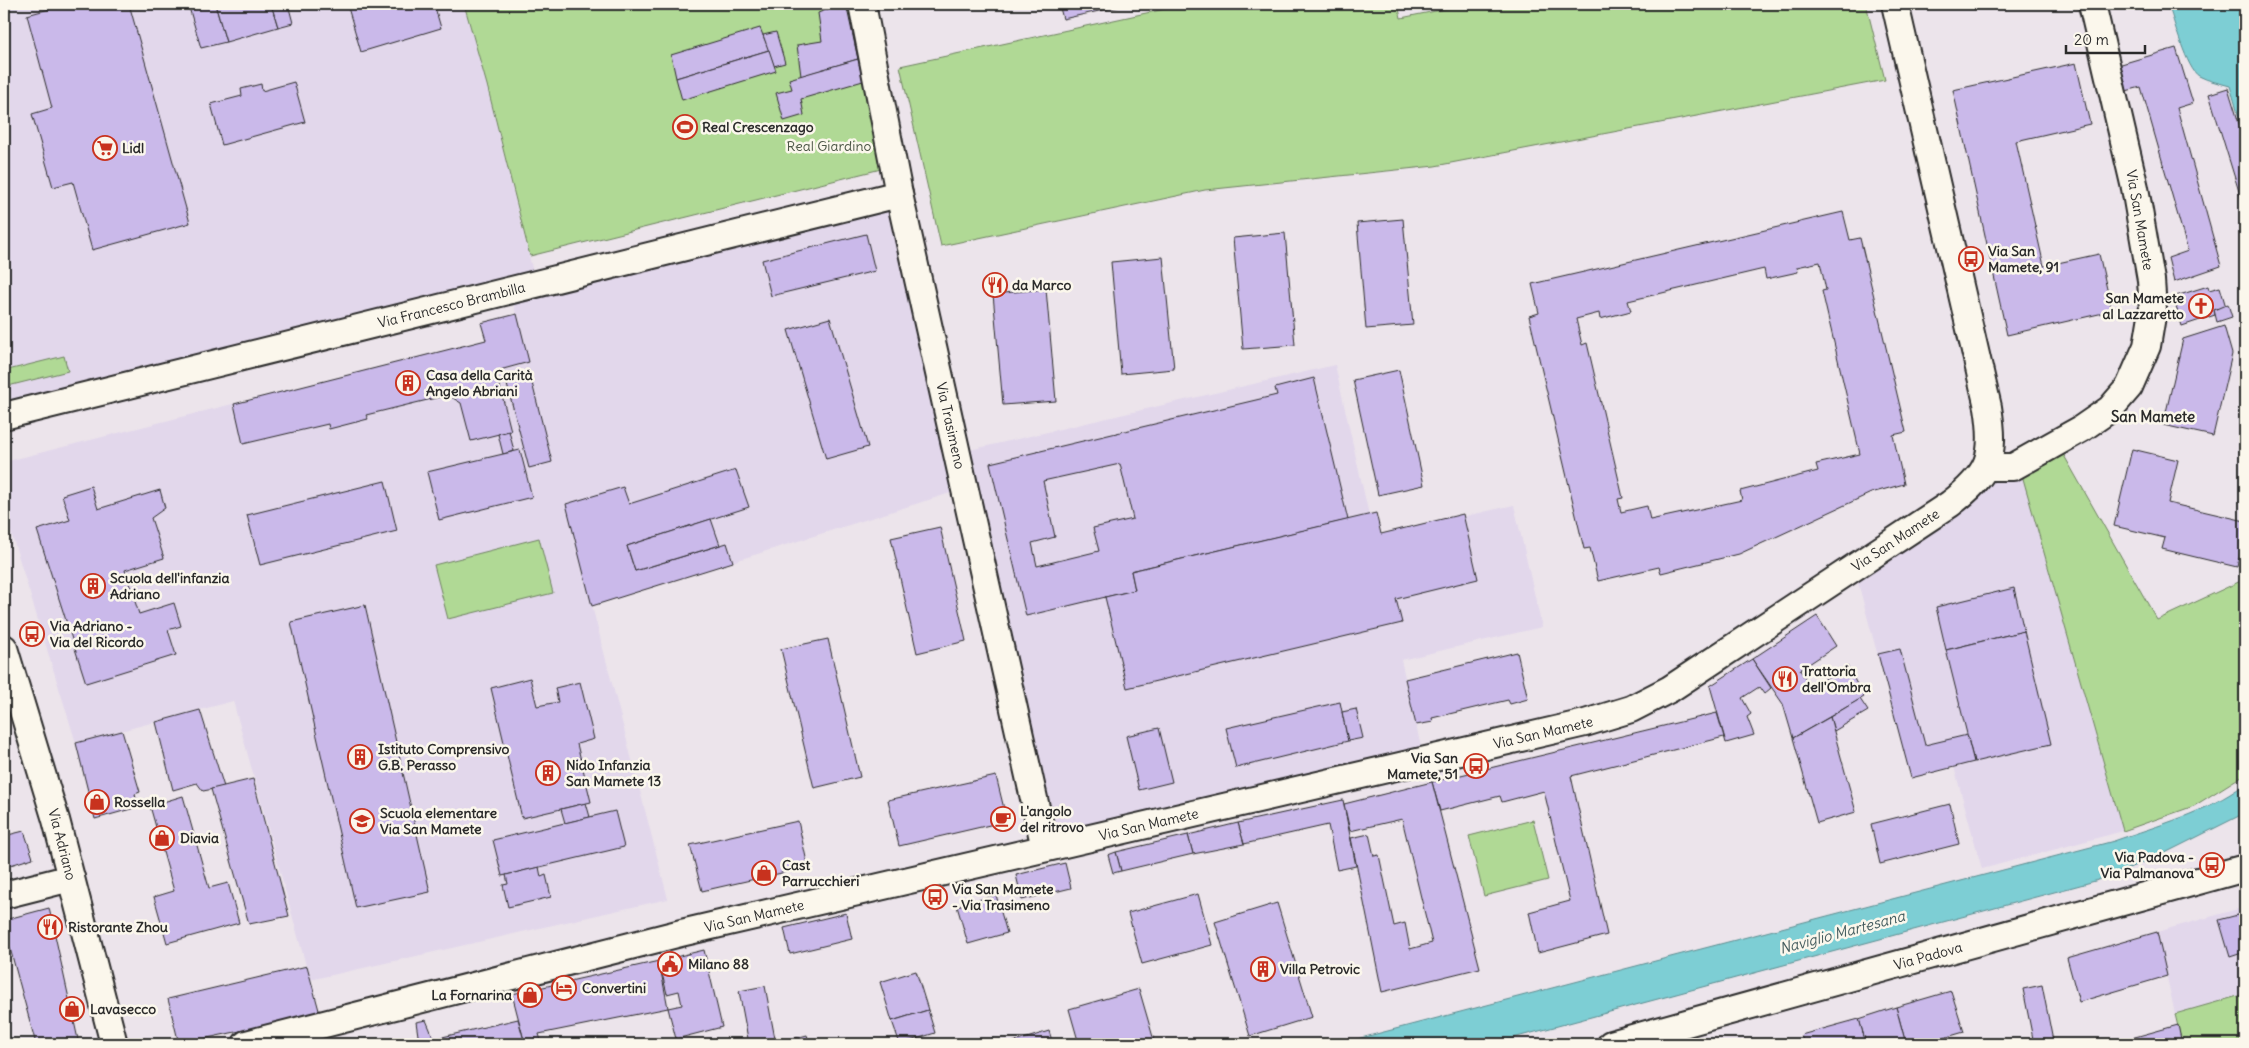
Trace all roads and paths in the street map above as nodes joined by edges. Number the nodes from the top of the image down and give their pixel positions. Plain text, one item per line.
1 (862, 4) edge
2 (1895, 4) edge
3 (2092, 4) edge
4 (899, 194) junction
5 (4, 416) edge
6 (1986, 467) junction
7 (4, 648) edge
8 (1045, 848) junction
9 (2245, 868) edge
10 (71, 878) junction
11 (4, 895) edge
12 (114, 1044) edge
13 (246, 1044) edge
14 (1611, 1044) edge

1 - 4 street, Via Trasimeno
2 - 6 street, Via San Mamete
3 - 6 street, Via San Mamete
4 - 5 street, Via Francesco Brambilla
4 - 8 street, Via Trasimeno
6 - 8 street, Via San Mamete
7 - 10 street, Via Adriano
8 - 13 street, Via San Mamete
9 - 14 street, Via Padova
10 - 11 street
10 - 12 street, Via Adriano

